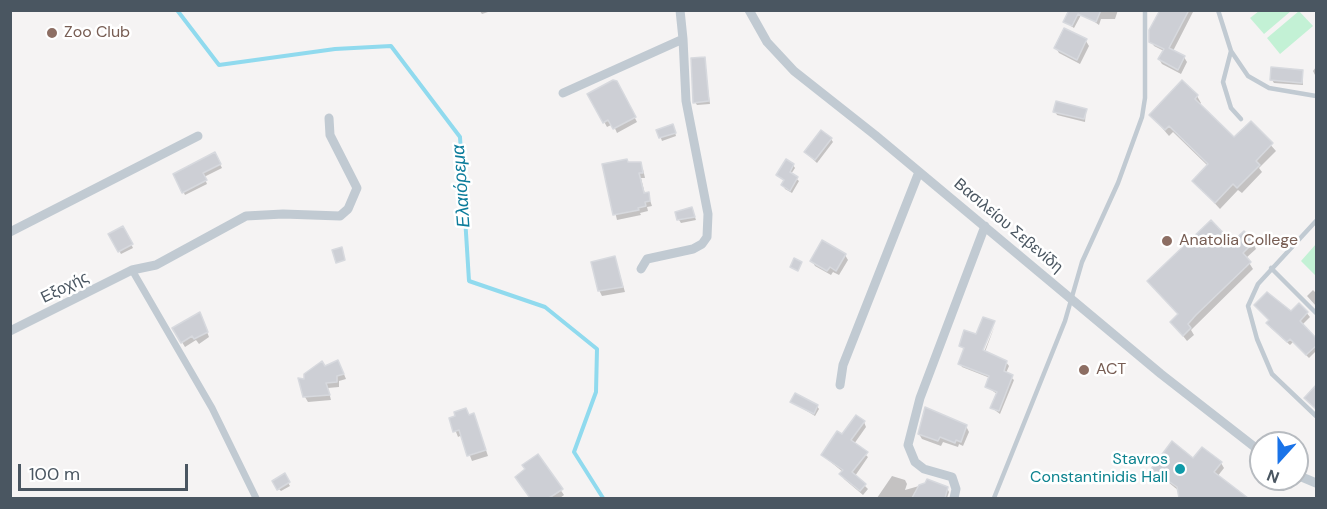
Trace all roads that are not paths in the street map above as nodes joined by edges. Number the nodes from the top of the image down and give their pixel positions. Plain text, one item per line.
1 (680, 10) edge
2 (749, 10) edge
3 (1145, 10) edge
4 (1221, 12) edge
5 (683, 39) junction
6 (1231, 51) junction
7 (563, 93) dead end
8 (1317, 96) edge
9 (328, 118) dead end
10 (1241, 119) dead end
11 (198, 136) dead end
12 (919, 172) junction
13 (1317, 221) edge
14 (986, 226) junction
15 (10, 232) edge
16 (1271, 268) junction
17 (641, 269) dead end
18 (132, 270) junction
19 (1072, 298) junction
20 (1317, 313) edge
21 (10, 331) edge
22 (840, 385) dead end
23 (1317, 416) edge
24 (1249, 443) edge
25 (256, 498) edge
26 (954, 498) edge
27 (994, 498) edge

1 - 5 street
2 - 12 street, Βασιλείου Σεβενίδη
3 - 19 lane
4 - 6 lane
5 - 7 street
5 - 17 street
6 - 8 lane
6 - 10 lane
9 - 18 street, Εξοχής
11 - 15 street
12 - 14 street, Βασιλείου Σεβενίδη
12 - 22 street
13 - 16 lane
14 - 19 street, Βασιλείου Σεβενίδη
14 - 26 street
16 - 20 lane
16 - 23 lane
18 - 21 street, Εξοχής
18 - 25 street
19 - 24 street, Βασιλείου Σεβενίδη
19 - 27 lane

